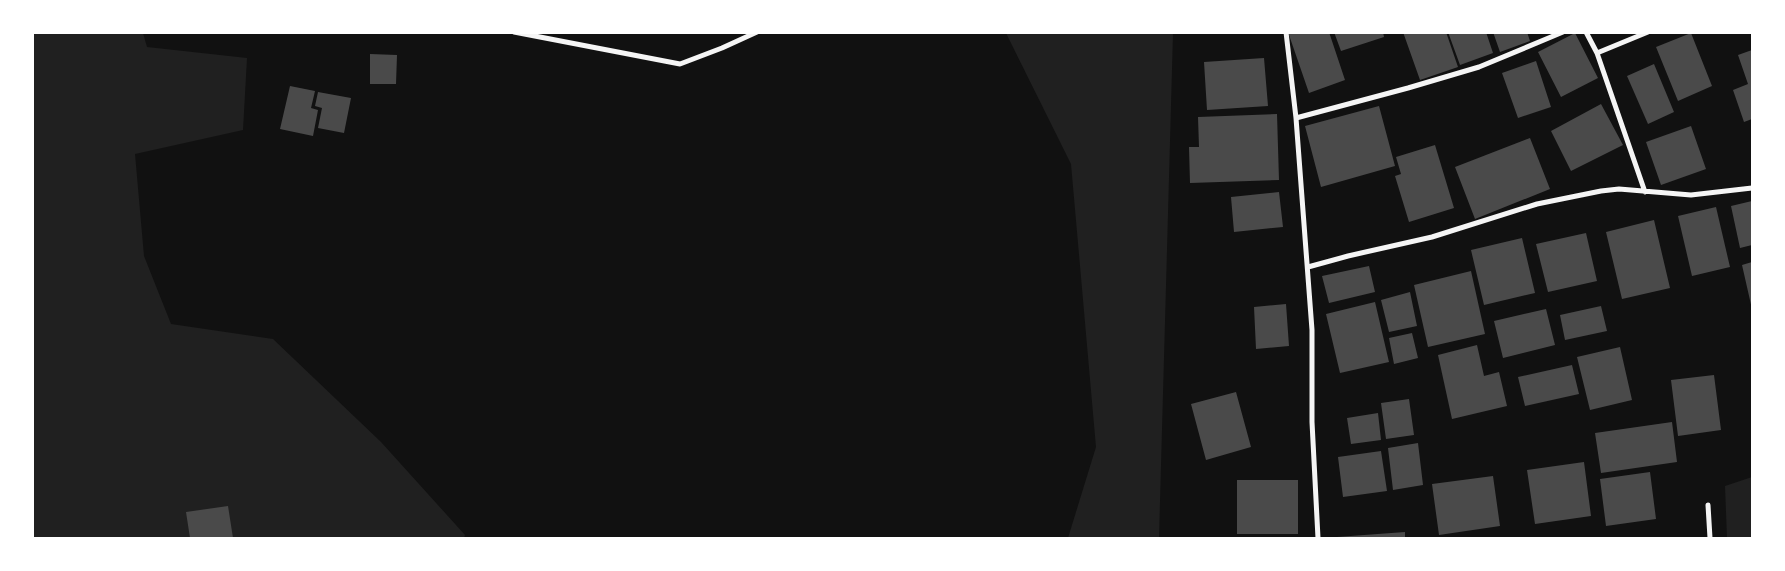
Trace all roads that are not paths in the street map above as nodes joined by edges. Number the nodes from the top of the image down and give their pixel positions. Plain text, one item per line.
1 (514, 32) edge
2 (756, 32) edge
3 (1286, 32) edge
4 (1563, 32) edge
5 (1586, 32) edge
6 (1648, 32) edge
7 (1597, 53) junction
8 (1296, 118) junction
9 (1752, 188) edge
10 (1645, 192) junction
11 (1308, 268) junction
12 (1708, 505) dead end
13 (1318, 538) edge
14 (1710, 538) edge

1 - 2 street
3 - 8 street
4 - 8 street
5 - 7 street
6 - 7 street
7 - 10 street
8 - 11 street
9 - 10 street
10 - 11 street
11 - 13 street
12 - 14 street

